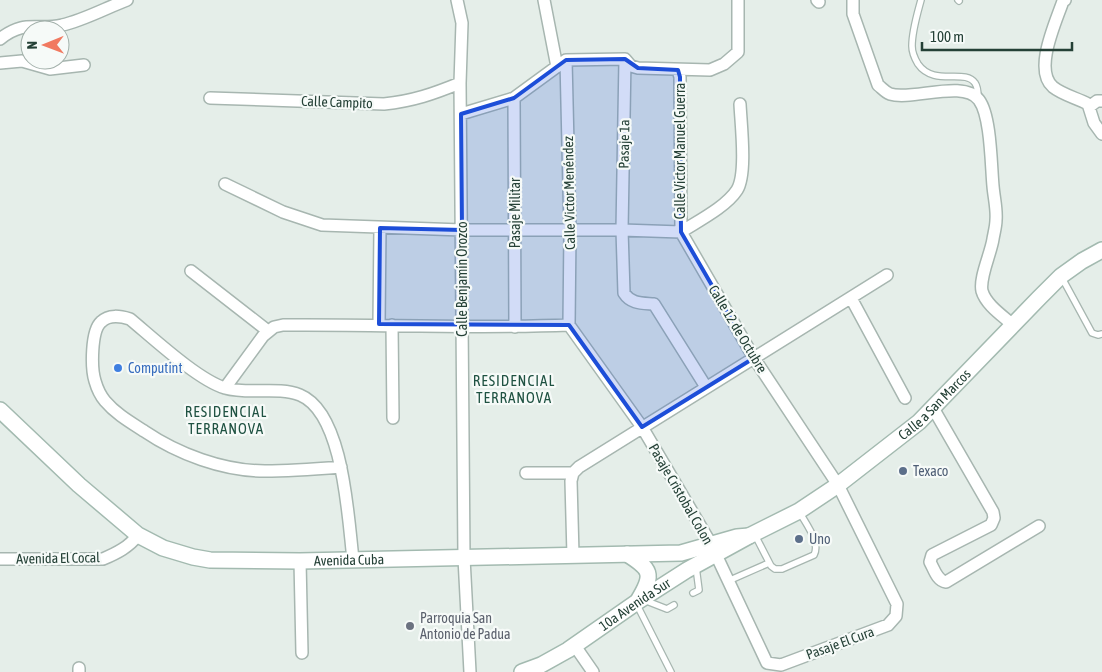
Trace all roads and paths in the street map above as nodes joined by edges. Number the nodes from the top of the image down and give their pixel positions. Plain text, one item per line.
1 (127, 0) edge
2 (457, 0) edge
3 (544, 0) edge
4 (738, 0) edge
5 (852, 0) edge
6 (921, 0) edge
7 (1065, 0) edge
8 (0, 39) edge
9 (625, 59) junction
10 (0, 63) edge
11 (562, 63) junction
12 (84, 65) dead end
13 (678, 70) junction
14 (460, 83) junction
15 (210, 98) dead end
16 (514, 98) junction
17 (978, 98) junction
18 (1102, 101) edge
19 (740, 104) dead end
20 (1089, 107) junction
21 (461, 114) junction
22 (1102, 134) edge
23 (225, 184) dead end
24 (380, 228) junction
25 (462, 230) junction
26 (622, 230) junction
27 (515, 231) junction
28 (570, 231) junction
29 (681, 232) junction
30 (1102, 250) edge
31 (192, 270) dead end
32 (886, 275) dead end
33 (1062, 276) junction
34 (851, 298) junction
35 (379, 324) junction
36 (1013, 324) junction
37 (392, 325) junction
38 (569, 325) junction
39 (515, 327) junction
40 (462, 328) junction
41 (268, 331) junction
42 (1102, 334) edge
43 (754, 358) junction
44 (706, 387) junction
45 (225, 388) junction
46 (905, 398) dead end
47 (933, 408) junction
48 (0, 410) edge
49 (393, 418) dead end
50 (642, 427) junction
51 (341, 467) junction
52 (526, 473) dead end
53 (573, 473) junction
54 (838, 485) junction
55 (799, 511) junction
56 (1039, 526) dead end
57 (138, 535) junction
58 (752, 535) junction
59 (713, 549) junction
60 (628, 554) junction
61 (572, 555) junction
62 (464, 558) junction
63 (0, 559) edge
64 (353, 559) junction
65 (300, 561) junction
66 (770, 562) junction
67 (696, 566) junction
68 (728, 581) junction
69 (693, 594) dead end
70 (638, 602) junction
71 (674, 605) dead end
72 (896, 616) joint
73 (575, 646) junction
74 (302, 653) dead end
75 (781, 665) joint
76 (548, 667) edge
77 (470, 672) edge
78 (522, 672) edge
79 (593, 672) edge
80 (670, 672) edge

1 - 8 street
2 - 14 street, Calle Benjamín Orozco
3 - 11 street, Calle Victor Menéndez
4 - 13 street
5 - 17 street
6 - 17 lane
7 - 20 street
9 - 11 street
9 - 13 street
9 - 26 street, Pasaje 1a
10 - 12 street
11 - 16 street
11 - 28 street, Calle Victor Menéndez
13 - 29 street, Calle Victor Manuel Guerra
14 - 15 street, Calle Campito
14 - 21 street, Calle Benjamín Orozco
16 - 21 street
16 - 27 street, Pasaje Militar
17 - 36 street
18 - 20 street
19 - 29 street
20 - 22 street
21 - 25 street, Calle Benjamín Orozco
23 - 24 street
24 - 25 street
24 - 35 street
25 - 27 street
25 - 40 street, Calle Benjamín Orozco
26 - 28 street
26 - 29 street
26 - 44 street, Pasaje 1a
27 - 28 street
27 - 39 street, Pasaje Militar
28 - 38 street, Calle Victor Menéndez
29 - 43 street, Calle 12 de Octubre
30 - 33 main road, Calle a San Marcos
31 - 41 street
32 - 34 street
33 - 36 main road, Calle a San Marcos
33 - 42 lane
34 - 43 street
34 - 46 street
35 - 37 street
35 - 41 street
36 - 47 main road, Calle a San Marcos
37 - 40 street
37 - 49 street
38 - 39 street
38 - 50 street, Pasaje Cristobal Colon
39 - 40 street
40 - 62 street, Calle Benjamín Orozco
41 - 45 street
43 - 44 street
43 - 54 street, Calle 12 de Octubre
44 - 50 street
45 - 51 street
45 - 51 street
47 - 54 main road, Calle a San Marcos
47 - 56 street
48 - 57 main road, Avenida Cuba
50 - 53 street
50 - 59 street, Pasaje Cristobal Colon
51 - 64 street
52 - 53 street
53 - 61 street
54 - 55 main road, Calle a San Marcos
54 - 72 street, Calle 12 de Octubre
55 - 58 main road, Calle a San Marcos
55 - 66 lane
57 - 63 street, Avenida El Cocal
57 - 65 main road, Avenida Cuba
58 - 59 main road, Avenida Cuba
58 - 66 lane
59 - 60 main road, Avenida Cuba
59 - 67 main road, 10a Avenida Sur
59 - 68 street, Pasaje Cristobal Colon
60 - 61 main road, Avenida Cuba
60 - 70 main road
61 - 62 main road, Avenida Cuba
62 - 64 main road, Avenida Cuba
62 - 77 street, Calle Benjamín Orozco
64 - 65 main road, Avenida Cuba
65 - 74 street
66 - 68 lane
67 - 69 lane
67 - 70 main road, 10a Avenida Sur
68 - 75 street, Pasaje Cristobal Colon
70 - 71 lane
70 - 73 main road, 10a Avenida Sur
70 - 80 lane
72 - 75 street, Pasaje El Cura
73 - 76 main road, 10a Avenida Sur
73 - 79 street
76 - 78 main road, 10a Avenida Sur

